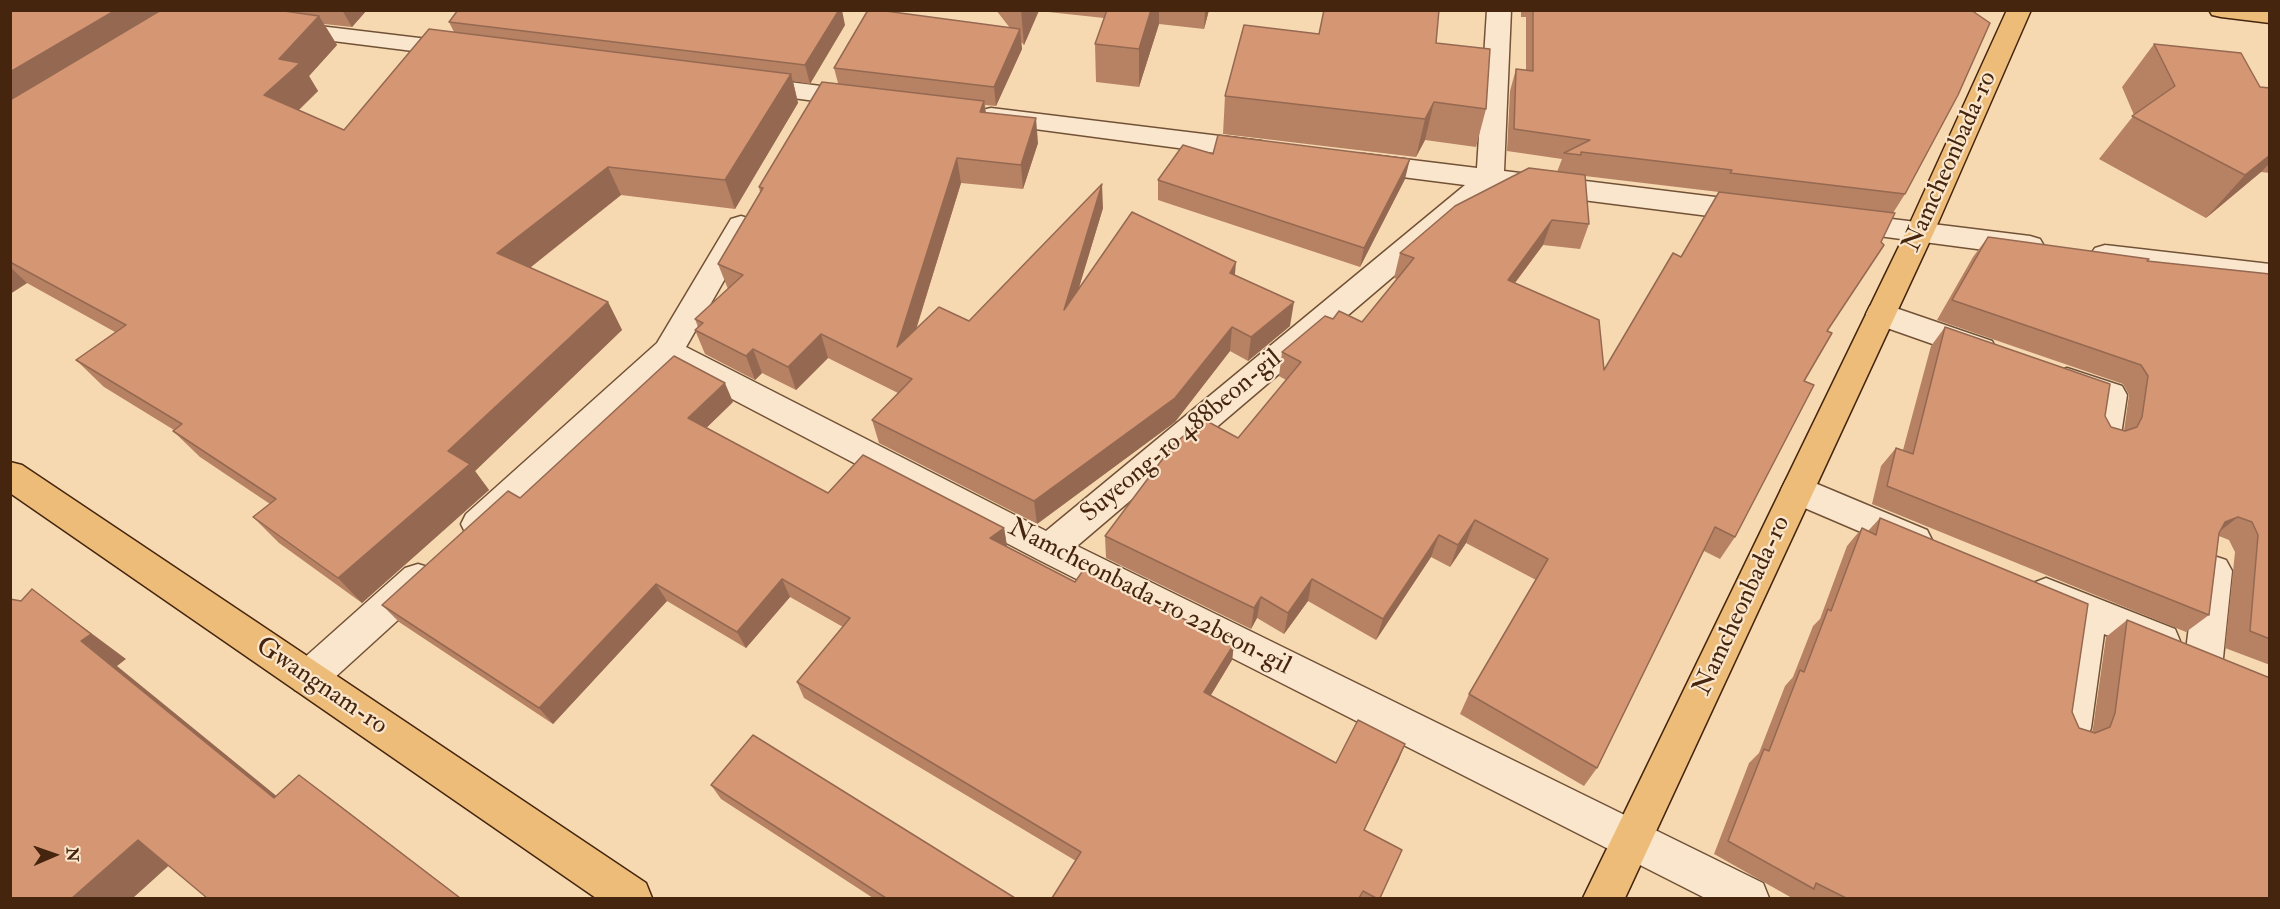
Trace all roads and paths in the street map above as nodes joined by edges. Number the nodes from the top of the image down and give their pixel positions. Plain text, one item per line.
1 (1500, 10) edge
2 (2019, 10) edge
3 (2221, 10) edge
4 (2270, 16) edge
5 (258, 26) edge
6 (480, 52) edge
7 (836, 66) edge
8 (726, 82) edge
9 (819, 94) junction
10 (890, 103) edge
11 (972, 113) edge
12 (801, 124) edge
13 (1290, 154) edge
14 (1337, 160) edge
15 (1490, 179) junction
16 (759, 196) edge
17 (1781, 215) edge
18 (1815, 219) edge
19 (1920, 232) junction
20 (2270, 275) edge
21 (1881, 314) junction
22 (668, 351) junction
23 (2013, 360) edge
24 (2045, 372) edge
25 (2105, 435) edge
26 (10, 475) edge
27 (1798, 490) junction
28 (1049, 549) junction
29 (1941, 551) edge
30 (2216, 552) edge
31 (2015, 581) edge
32 (2089, 611) junction
33 (2204, 658) junction
34 (2236, 671) edge
35 (308, 678) junction
36 (2072, 729) edge
37 (1632, 841) junction
38 (631, 898) edge
39 (1604, 898) edge
40 (1748, 898) edge

1 - 15 street
2 - 19 main road, Namcheonbada-ro
3 - 4 main road
5 - 6 street
7 - 9 street
8 - 9 street
9 - 10 street
9 - 12 street
11 - 13 street
14 - 15 street
15 - 17 street
15 - 28 street, Suyeong-ro 488beon-gil
16 - 22 street
18 - 19 street
19 - 20 street
19 - 21 main road, Namcheonbada-ro
21 - 23 street
21 - 27 main road, Namcheonbada-ro
22 - 28 street, Namcheonbada-ro 22beon-gil
22 - 35 street
24 - 25 street
26 - 35 main road, Gwangnam-ro
27 - 29 street
27 - 37 main road, Namcheonbada-ro
28 - 37 street, Namcheonbada-ro 22beon-gil
30 - 33 street
31 - 32 street
32 - 33 street
32 - 36 street
33 - 34 street
35 - 38 main road, Gwangnam-ro
37 - 39 main road, Namcheonbada-ro
37 - 40 street, Namcheonbada-ro 22beon-gil

